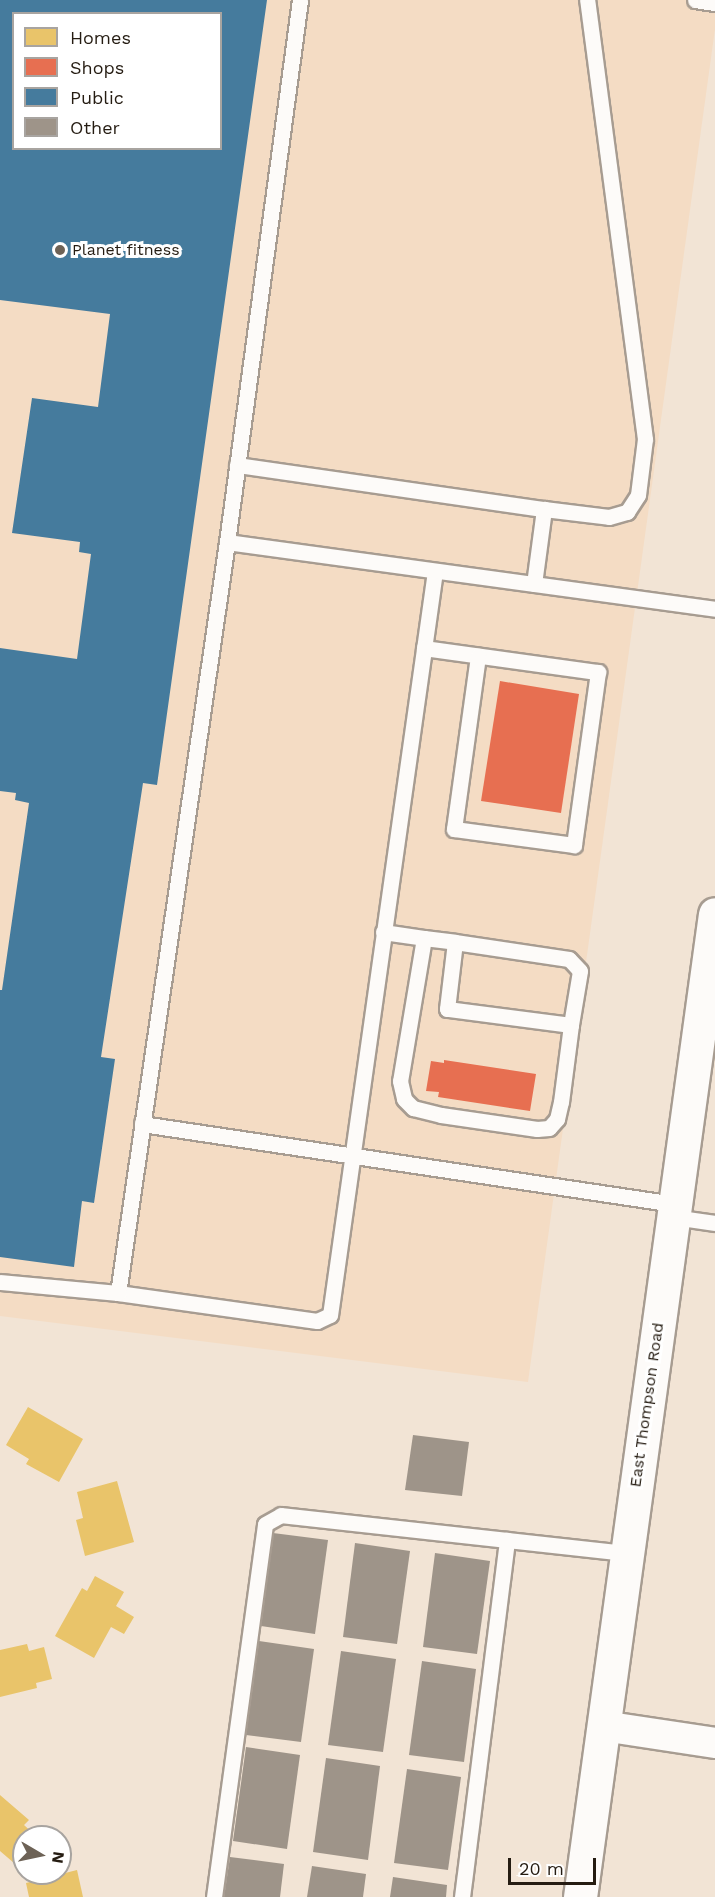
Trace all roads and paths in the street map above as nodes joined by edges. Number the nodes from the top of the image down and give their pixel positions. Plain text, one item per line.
1 (300, 0) edge
2 (587, 0) edge
3 (695, 0) edge
4 (715, 3) edge
5 (237, 465) junction
6 (544, 509) junction
7 (227, 542) junction
8 (435, 570) junction
9 (534, 584) junction
10 (715, 609) edge
11 (423, 648) junction
12 (478, 656) junction
13 (715, 914) edge
14 (383, 932) junction
15 (424, 938) junction
16 (455, 942) junction
17 (571, 1025) junction
18 (142, 1124) junction
19 (353, 1154) junction
20 (674, 1210) junction
21 (715, 1223) edge
22 (0, 1282) edge
23 (118, 1293) junction
24 (507, 1540) junction
25 (627, 1553) junction
26 (603, 1726) junction
27 (715, 1743) edge
28 (214, 1897) edge
29 (462, 1897) edge
30 (580, 1897) edge

1 - 5 lane
2 - 6 lane
3 - 4 lane
5 - 6 lane
5 - 7 lane
6 - 9 lane
7 - 8 lane
7 - 18 lane
8 - 9 lane
8 - 11 lane
9 - 10 lane
11 - 12 lane
11 - 14 lane
12 - 12 lane
13 - 20 main road, East Thompson Road
14 - 15 lane
14 - 19 lane
15 - 16 lane
15 - 17 lane
16 - 17 lane
16 - 17 lane
18 - 19 lane
18 - 23 lane
19 - 20 lane
19 - 23 lane
20 - 21 lane
20 - 25 main road, East Thompson Road
22 - 23 lane
24 - 25 lane
24 - 28 lane
24 - 29 lane
25 - 26 main road, East Thompson Road
26 - 27 street
26 - 30 main road, East Thompson Road

